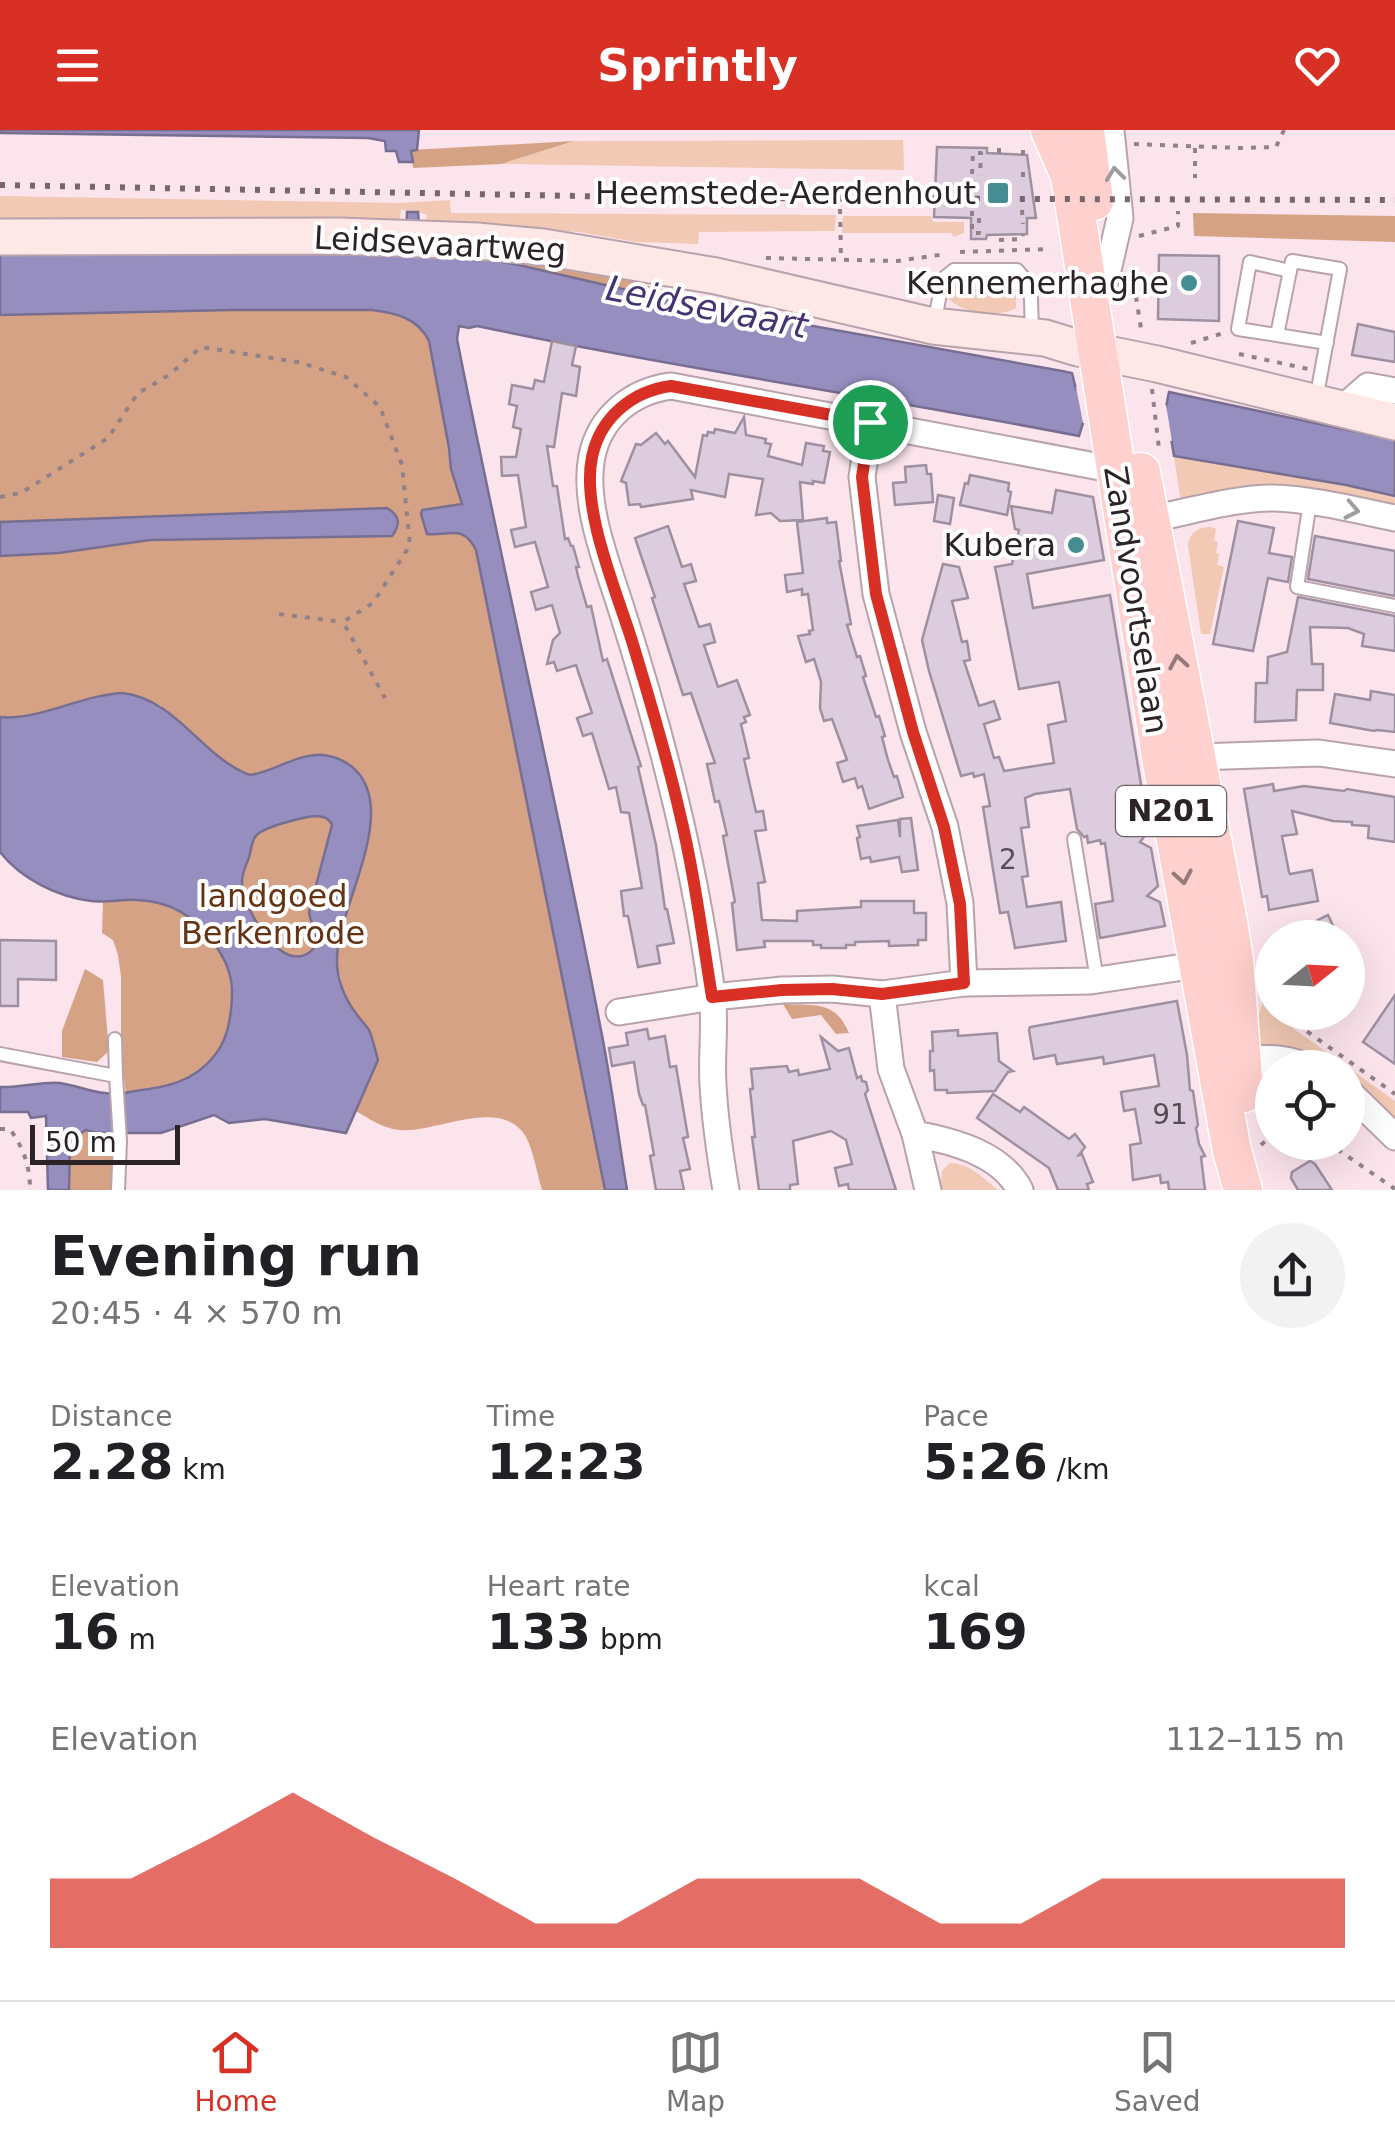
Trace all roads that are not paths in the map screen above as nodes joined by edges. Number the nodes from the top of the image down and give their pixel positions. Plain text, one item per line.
1 (1103, 138) edge
2 (1032, 144) edge
3 (0, 237) edge
4 (1290, 270) junction
5 (933, 326) junction
6 (1277, 335) junction
7 (1032, 336) junction
8 (1327, 343) junction
9 (1118, 347) junction
10 (1395, 391) edge
11 (1329, 406) junction
12 (1130, 415) junction
13 (870, 422) junction
14 (1395, 422) edge
15 (1116, 470) junction
16 (1310, 502) junction
17 (1160, 517) junction
18 (1395, 518) edge
19 (1395, 606) edge
20 (1198, 757) junction
21 (1395, 764) edge
22 (1074, 839) dead end
23 (1216, 963) junction
24 (1097, 980) junction
25 (964, 983) junction
26 (882, 994) junction
27 (712, 997) junction
28 (619, 1012) dead end
29 (115, 1039) dead end
30 (0, 1054) edge
31 (1239, 1074) edge
32 (116, 1081) junction
33 (1365, 1108) edge
34 (915, 1134) junction
35 (1395, 1138) edge
36 (118, 1190) edge
37 (726, 1190) edge
38 (928, 1190) edge
39 (1020, 1190) edge
40 (1246, 1190) edge

1 - 9 main road, Zandvoortselaan / N201
2 - 9 main road, Zandvoortselaan / N201
3 - 5 street, Leidsevaartweg
4 - 6 lane
4 - 6 lane
4 - 8 lane
5 - 7 street, Leidsevaartweg
5 - 7 lane
6 - 8 lane
7 - 9 street, Leidsevaartweg
8 - 11 lane
9 - 11 street, Leidsevaartweg
9 - 12 main road, Zandvoortselaan / N201
10 - 11 street
11 - 14 street, Leidsevaartweg
12 - 15 main road, Zandvoortselaan / N201
12 - 17 main road, Zandvoortselaan / N201
13 - 15 street
13 - 25 street
13 - 27 street
15 -> 23 main road, Zandvoortselaan / N201
16 - 17 street
16 -> 18 street
16 - 19 lane
20 -> 17 main road, Zandvoortselaan / N201
20 - 21 street
20 - 23 main road, Zandvoortselaan / N201
22 - 24 lane
23 - 24 street
23 - 31 main road, Zandvoortselaan / N201
24 - 25 street
25 - 26 street
26 - 27 street
26 - 34 street
27 - 28 street
27 - 37 street
29 - 32 lane
30 - 32 lane
31 - 40 main road, Zandvoortselaan / N201
32 - 36 lane
33 - 35 street
34 - 38 street
34 - 39 street

